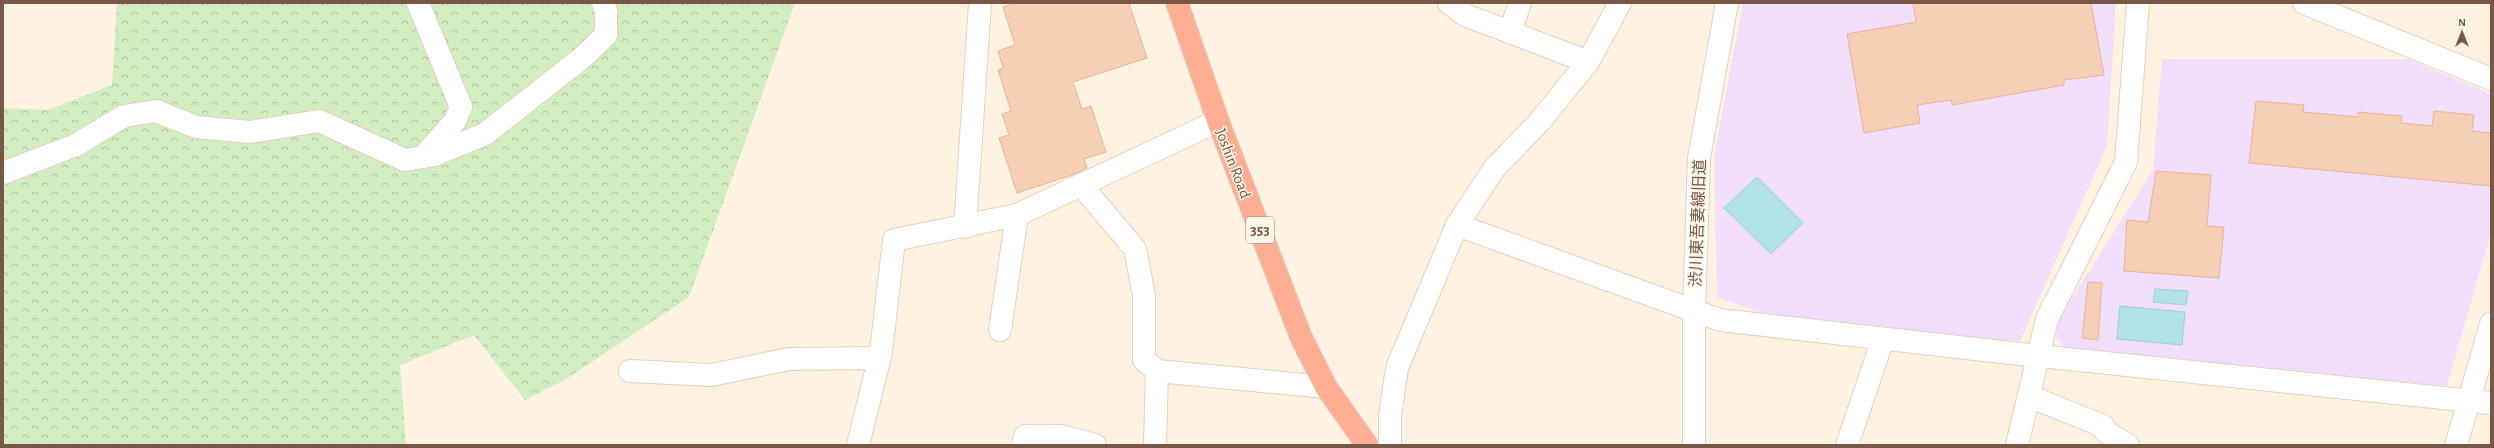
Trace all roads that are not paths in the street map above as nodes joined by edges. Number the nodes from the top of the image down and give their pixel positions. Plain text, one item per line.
1 (418, 3) edge
2 (603, 3) edge
3 (980, 3) edge
4 (1177, 3) edge
5 (1449, 3) edge
6 (1520, 3) edge
7 (1620, 3) edge
8 (1727, 3) edge
9 (2138, 3) edge
10 (2304, 3) edge
11 (1510, 32) junction
12 (1588, 62) junction
13 (2491, 79) edge
14 (1218, 121) junction
15 (423, 157) junction
16 (3, 173) edge
17 (1081, 185) junction
18 (1017, 215) junction
19 (1456, 225) junction
20 (965, 227) junction
21 (1694, 312) junction
22 (2491, 324) edge
23 (1000, 330) dead end
24 (1883, 339) junction
25 (2038, 356) junction
26 (880, 358) junction
27 (630, 371) dead end
28 (1157, 371) junction
29 (1326, 386) junction
30 (2029, 396) junction
31 (2468, 401) junction
32 (2491, 403) edge
33 (858, 445) edge
34 (1024, 445) edge
35 (1095, 445) edge
36 (1155, 445) edge
37 (1367, 445) edge
38 (1390, 445) edge
39 (1694, 445) edge
40 (1847, 445) edge
41 (2017, 445) edge
42 (2128, 445) edge
43 (2456, 445) edge

1 - 15 street
2 - 15 street
3 - 20 street
4 - 14 highway, Joshin Road / 353
5 - 11 street
6 - 11 street
7 - 12 street
8 - 21 street, 渋川東吾妻線旧道
9 - 25 street
10 - 13 street
11 - 12 street
12 - 19 street
14 - 17 street
14 - 29 highway, Joshin Road / 353
15 - 16 street
17 - 18 street
17 - 28 street
18 - 20 street
18 - 23 street
19 - 21 street
19 - 38 street
20 - 26 street
21 - 24 street
21 - 39 street, 渋川東吾妻線旧道
22 - 31 street
24 - 25 street
24 - 40 street
25 - 30 street
25 - 31 street
26 - 27 street
26 - 33 street
28 - 29 street
28 - 36 street
29 - 37 highway, Joshin Road / 353
30 - 41 street
30 - 42 street
31 - 32 street
31 - 43 street
34 - 35 street

